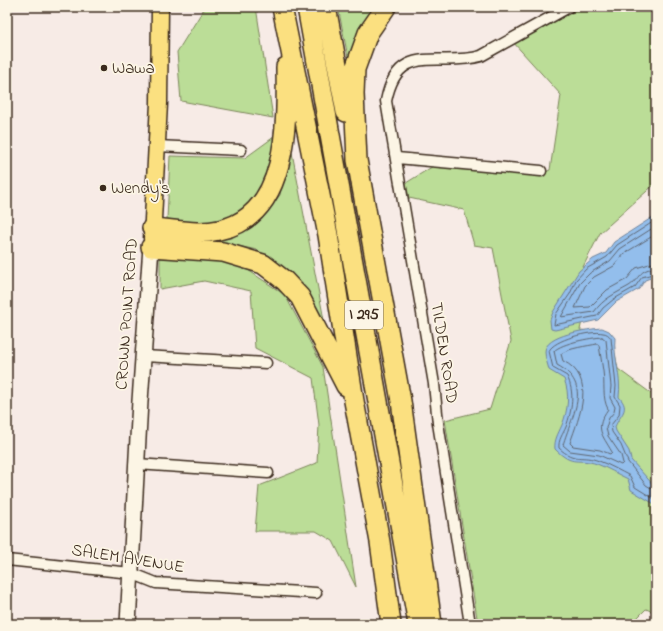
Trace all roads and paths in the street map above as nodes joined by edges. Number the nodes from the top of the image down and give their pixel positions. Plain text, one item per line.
1 (160, 7) edge
2 (307, 7) edge
3 (326, 7) edge
4 (386, 7) edge
5 (568, 7) edge
6 (283, 12) edge
7 (156, 146) junction
8 (241, 150) dead end
9 (396, 158) junction
10 (357, 160) junction
11 (541, 171) dead end
12 (152, 228) junction
13 (151, 247) junction
14 (144, 356) junction
15 (266, 363) dead end
16 (354, 401) junction
17 (137, 464) junction
18 (268, 473) dead end
19 (7, 560) edge
20 (131, 573) junction
21 (316, 593) dead end
22 (128, 624) edge
23 (391, 624) edge
24 (418, 624) edge
25 (432, 624) edge
26 (470, 624) edge

1 - 7 main road, CROWN POINT ROAD
2 - 24 highway, I 295
3 - 10 highway
4 - 10 highway
5 - 9 street, TILDEN ROAD
6 - 12 highway
6 - 16 highway, I 295
7 - 8 street
7 - 12 main road, CROWN POINT ROAD
9 - 11 street
9 - 26 street, TILDEN ROAD
10 - 25 highway
12 - 13 main road, CROWN POINT ROAD
13 - 14 main road, CROWN POINT ROAD
13 - 16 highway
14 - 15 street
14 - 17 main road, CROWN POINT ROAD
16 - 23 highway, I 295
17 - 18 street
17 - 20 main road, CROWN POINT ROAD
19 - 20 street, SALEM AVENUE
20 - 21 street, SALEM AVENUE
20 - 22 main road, CROWN POINT ROAD

